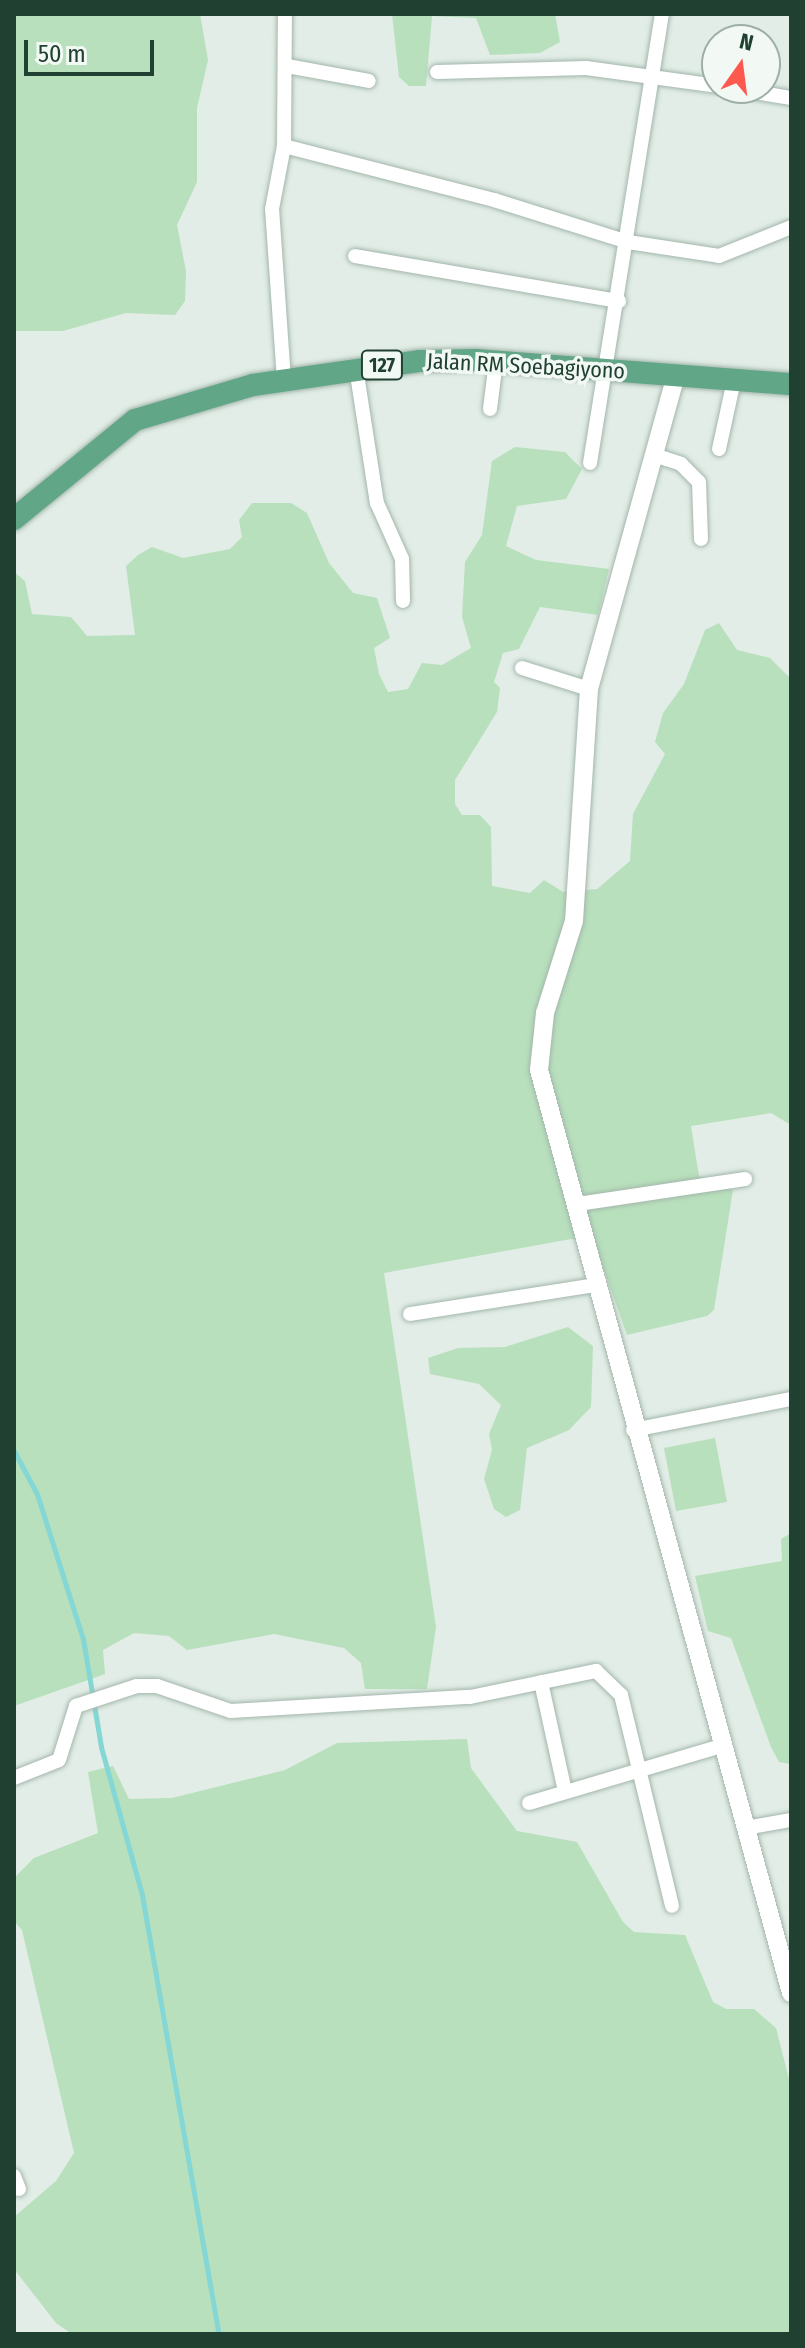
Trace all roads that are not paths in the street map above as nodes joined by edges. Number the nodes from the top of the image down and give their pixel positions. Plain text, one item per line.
1 (285, 14) edge
2 (662, 14) edge
3 (287, 66) junction
4 (437, 72) dead end
5 (653, 77) junction
6 (369, 81) dead end
7 (701, 84) edge
8 (284, 146) junction
9 (791, 227) edge
10 (628, 242) junction
11 (355, 256) dead end
12 (619, 301) junction
13 (496, 361) junction
14 (356, 368) junction
15 (608, 368) junction
16 (676, 375) junction
17 (284, 380) junction
18 (734, 380) junction
19 (791, 384) edge
20 (490, 409) dead end
21 (719, 449) dead end
22 (654, 455) junction
23 (590, 463) dead end
24 (14, 519) edge
25 (701, 539) dead end
26 (403, 601) dead end
27 (522, 668) dead end
28 (589, 689) junction
29 (745, 1179) dead end
30 (578, 1204) junction
31 (596, 1285) junction
32 (410, 1314) dead end
33 (791, 1399) edge
34 (633, 1430) junction
35 (541, 1682) junction
36 (725, 1745) junction
37 (637, 1770) junction
38 (14, 1778) edge
39 (565, 1791) junction
40 (529, 1803) dead end
41 (791, 1820) edge
42 (746, 1828) junction
43 (672, 1906) dead end
44 (791, 1993) edge

1 - 3 street
2 - 5 street
3 - 6 street
3 - 8 street
4 - 5 street
5 - 7 street
5 - 10 street
8 - 10 street
8 - 17 street
9 - 10 street
10 - 12 street
11 - 12 street
12 - 15 street
13 - 14 main road, Jalan RM Soebagiyono / 127
13 - 15 main road, Jalan RM Soebagiyono / 127
13 - 20 street
14 - 17 main road, Jalan RM Soebagiyono / 127
14 - 26 street
15 - 16 main road, Jalan RM Soebagiyono / 127
15 - 23 street
16 - 18 main road, Jalan RM Soebagiyono / 127
16 - 22 street
17 - 24 main road, Jalan RM Soebagiyono / 127
18 - 19 main road, Jalan RM Soebagiyono / 127
18 - 21 street
22 - 25 street
22 - 28 street
27 - 28 street
28 - 30 street
29 - 30 street
30 - 31 street
31 - 32 street
31 - 34 street
33 - 34 street
34 - 36 street
35 - 37 street
35 - 38 street
35 - 39 street
36 - 37 street
36 - 42 street
37 - 39 street
37 - 43 street
39 - 40 street
41 - 42 street
42 - 44 street

